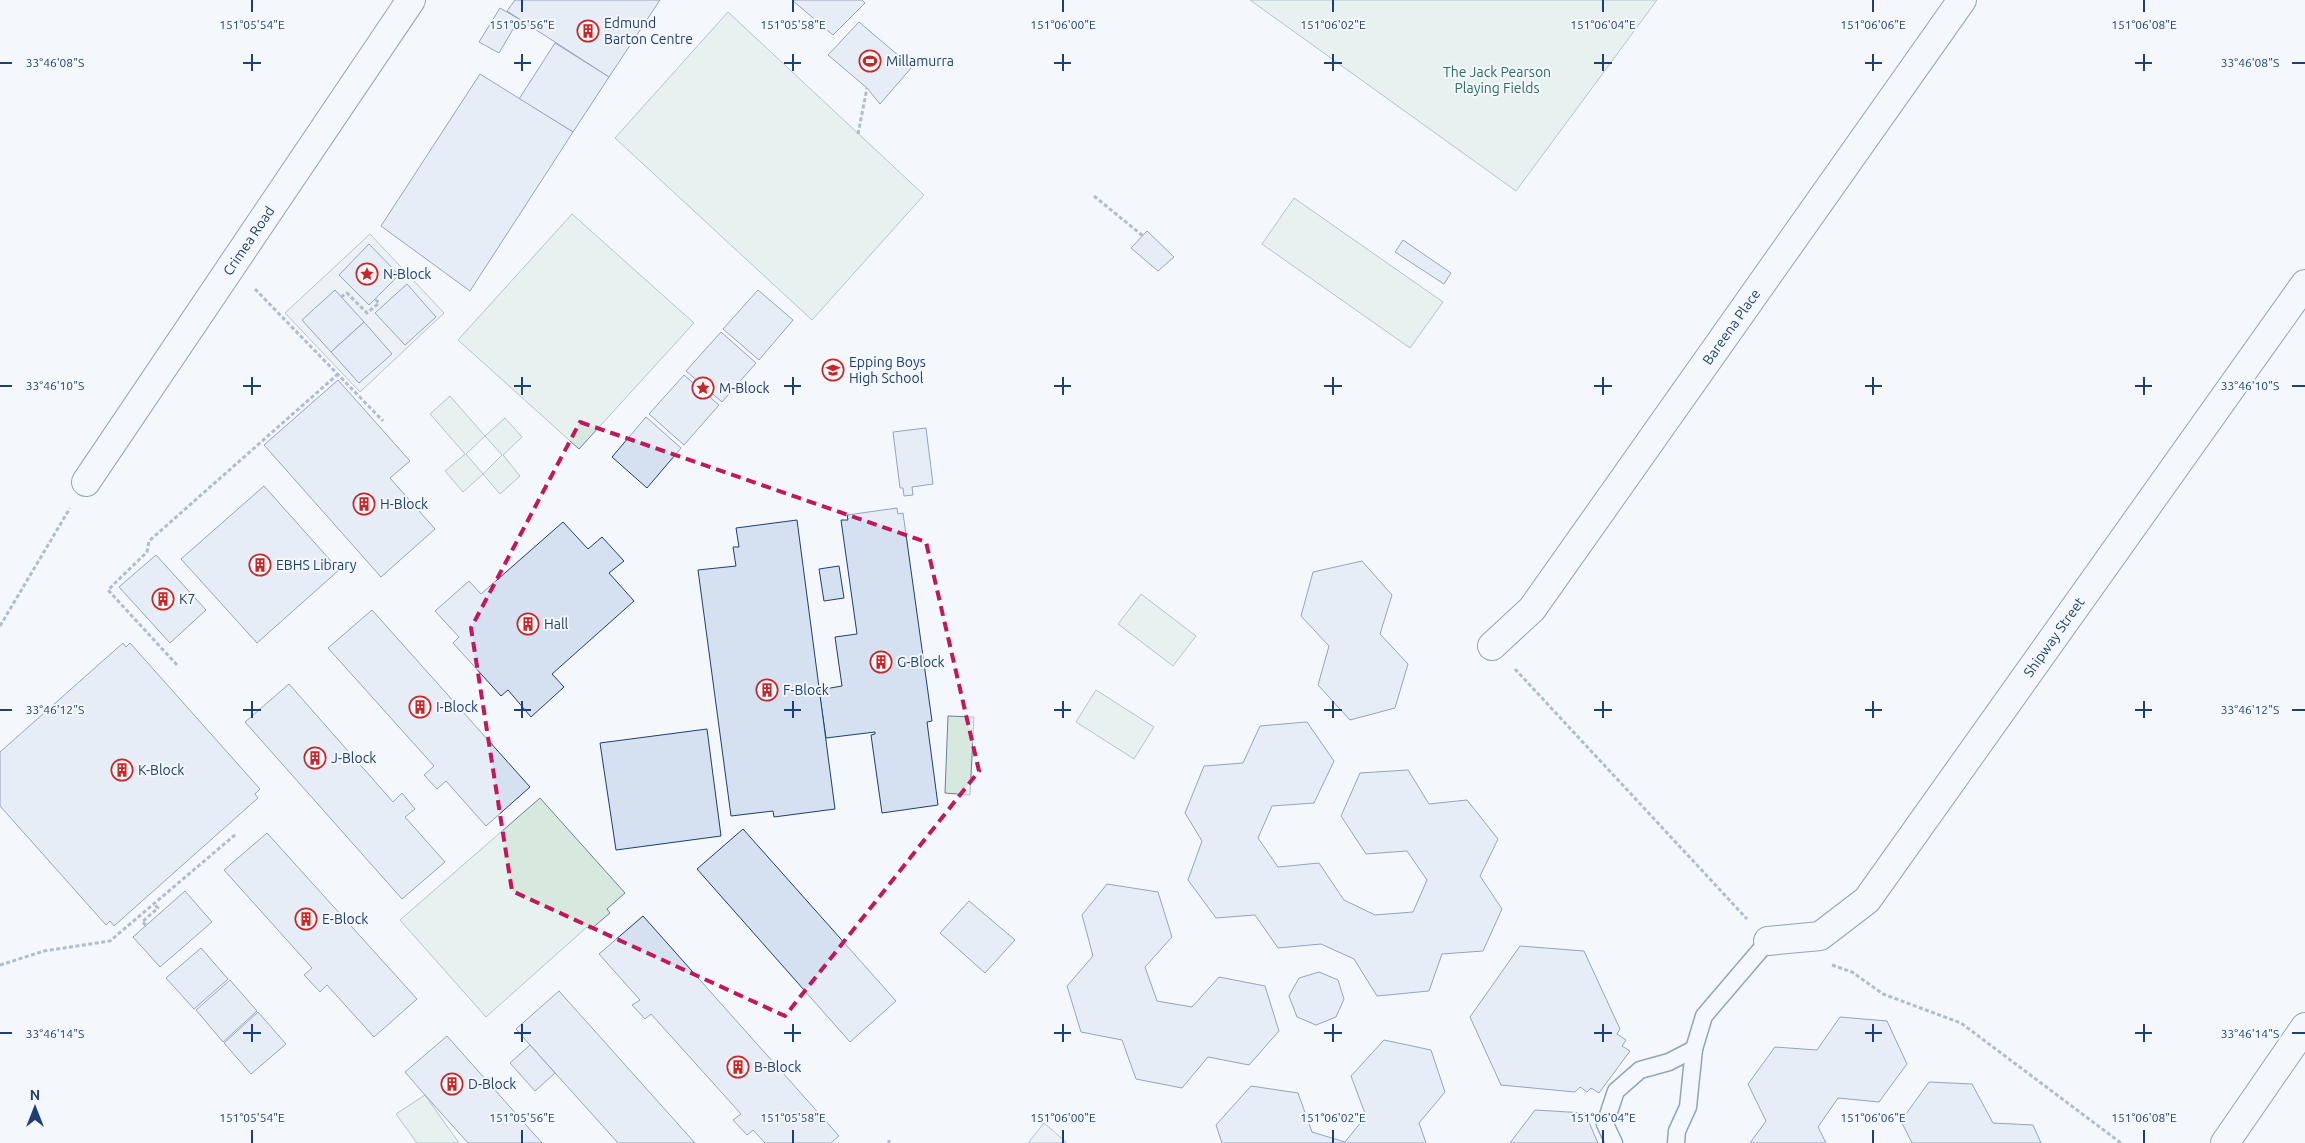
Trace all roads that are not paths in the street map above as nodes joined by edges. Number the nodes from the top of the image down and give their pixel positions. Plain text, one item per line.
1 (411, 0) edge
2 (1962, 0) edge
3 (2305, 284) edge
4 (86, 482) road end
5 (1492, 646) dead end
6 (1768, 941) joint
7 (2305, 1027) edge
8 (1694, 1049) junction
9 (1614, 1143) edge
10 (1676, 1143) edge
11 (2225, 1143) edge

1 - 4 street, Crimea Road
2 - 5 street, Bareena Place
3 - 6 street, Shipway Street
6 - 8 lane
7 - 11 street
8 - 9 lane
8 - 10 lane

